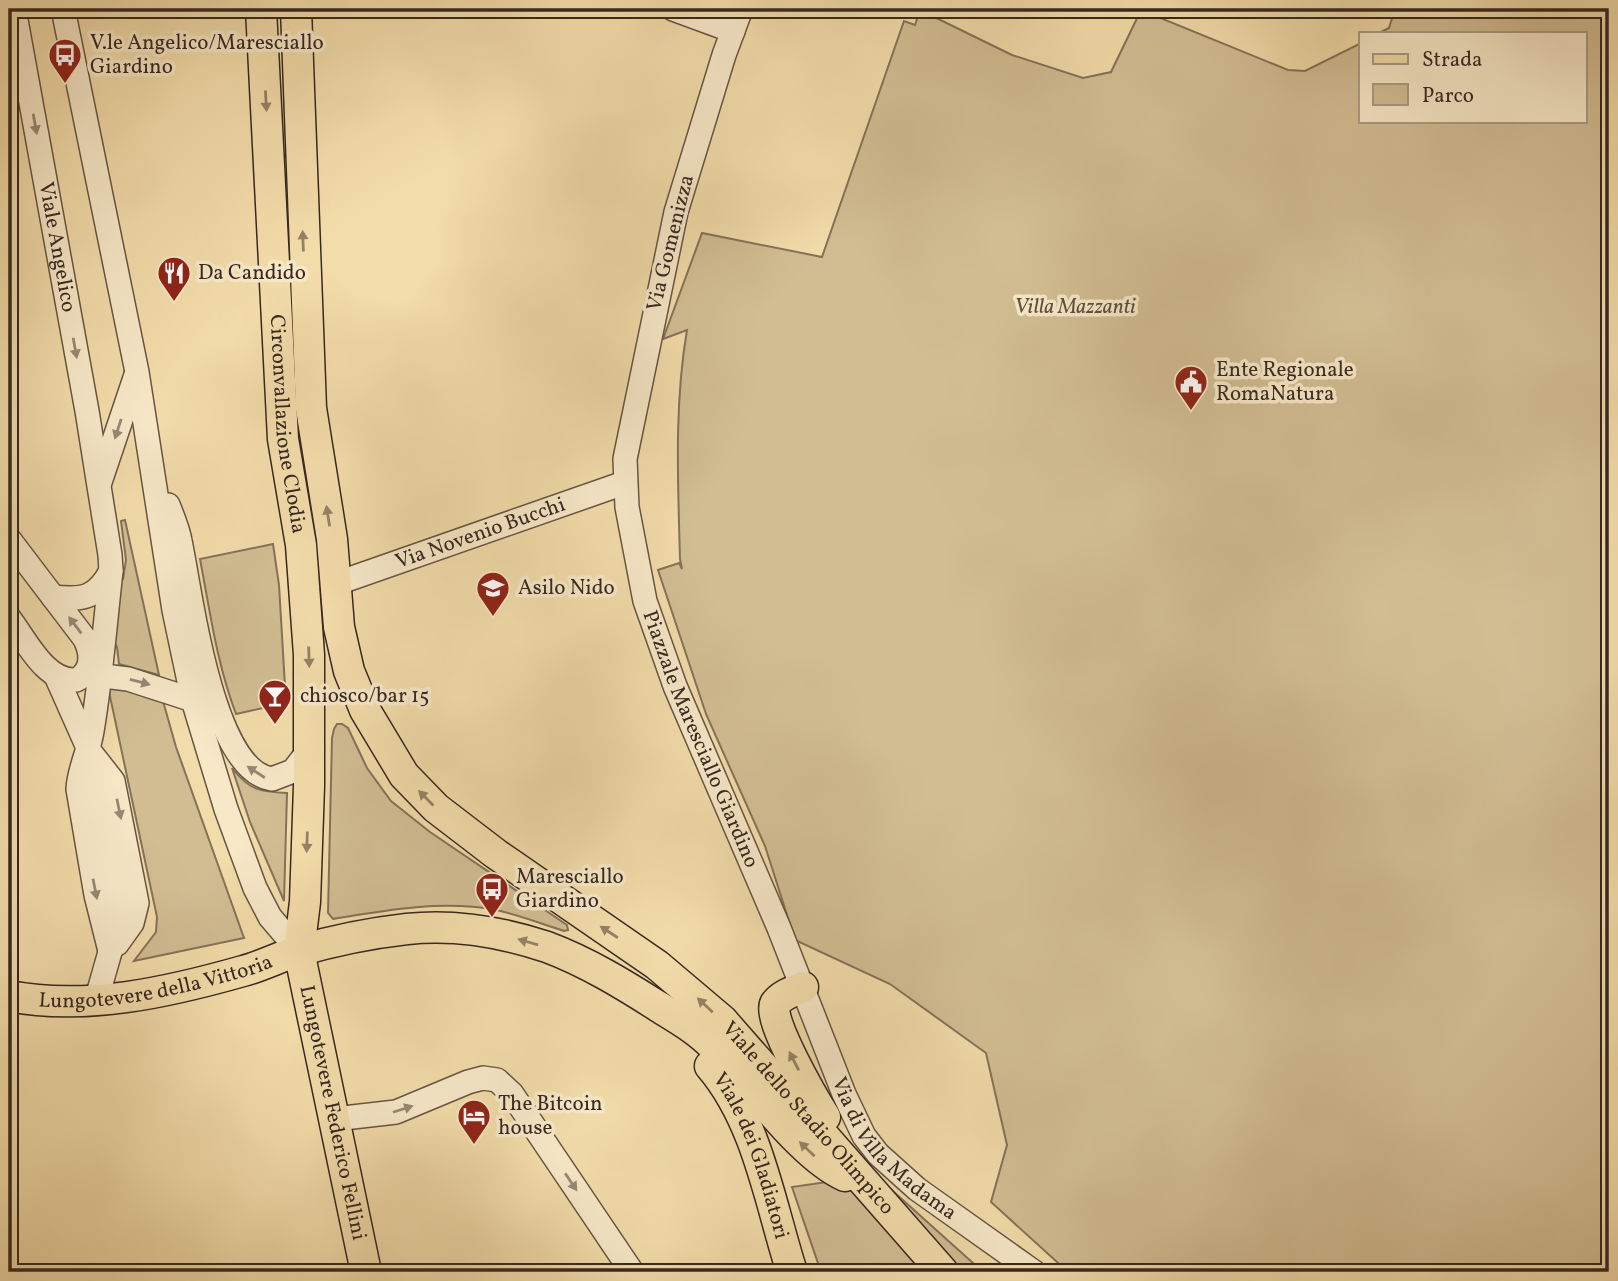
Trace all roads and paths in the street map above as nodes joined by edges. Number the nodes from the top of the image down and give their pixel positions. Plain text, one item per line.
1 (14, 9) edge
2 (63, 9) edge
3 (261, 9) edge
4 (296, 9) edge
5 (673, 9) edge
6 (741, 9) edge
7 (733, 32) junction
8 (137, 372) junction
9 (624, 484) junction
10 (99, 486) junction
11 (9, 539) edge
12 (174, 556) junction
13 (111, 571) junction
14 (335, 584) junction
15 (53, 597) junction
16 (9, 618) edge
17 (93, 674) junction
18 (57, 678) junction
19 (193, 700) junction
20 (310, 749) junction
21 (89, 750) junction
22 (299, 951) junction
23 (803, 987) junction
24 (634, 991) junction
25 (9, 996) edge
26 (96, 1000) junction
27 (335, 1119) junction
28 (865, 1184) junction
29 (366, 1272) edge
30 (632, 1272) edge
31 (792, 1272) edge
32 (943, 1272) edge
33 (1034, 1272) edge

1 -> 10 street, Viale Angelico
2 - 8 street, Viale Angelico
3 -> 20 main road, Circonvallazione Clodia
14 -> 4 main road, Circonvallazione Clodia
5 - 7 street
6 - 7 street, Via Gomenizza
7 - 9 street, Via Gomenizza
8 -> 10 street, Viale Angelico
8 - 12 street, Viale Angelico
9 - 14 street, Via Novenio Bucchi
9 - 23 street, Piazzale Maresciallo Giardino
10 - 13 street, Viale Angelico
11 - 15 street
12 - 19 street
20 -> 12 street
13 - 15 street
13 - 17 street
28 -> 14 main road, Viale dello Stadio Olimpico
17 -> 15 street
16 - 18 street
17 - 18 street
17 -> 19 street
17 - 21 street
18 - 21 street
19 - 22 street
20 -> 22 main road
21 -> 26 street
24 -> 22 main road
22 - 26 main road, Lungotevere della Vittoria
22 - 27 main road, Lungotevere Federico Fellini
28 -> 23 main road
23 - 33 street, Via di Villa Madama
28 -> 24 main road
24 - 31 main road, Viale dei Gladiatori
25 - 26 main road, Lungotevere della Vittoria
27 - 29 main road, Lungotevere Federico Fellini
27 -> 30 street
28 - 32 main road, Viale dello Stadio Olimpico

